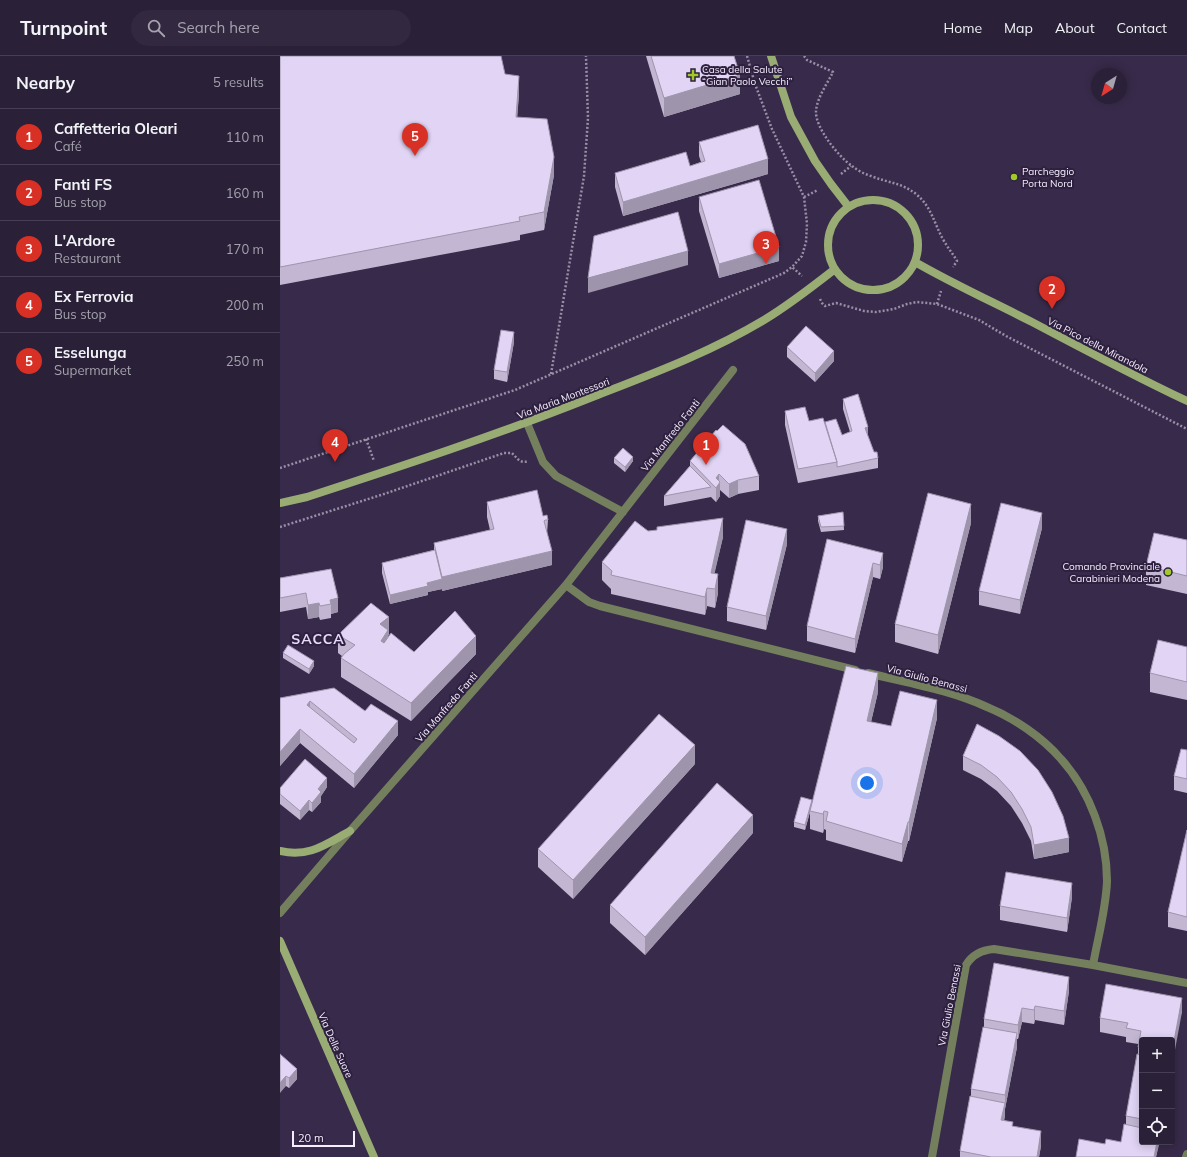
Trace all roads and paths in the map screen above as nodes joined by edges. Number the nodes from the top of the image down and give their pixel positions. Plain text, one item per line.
1 (586, 56) edge
2 (771, 56) edge
3 (804, 56) edge
4 (848, 206) junction
5 (915, 262) junction
6 (792, 267) dead end
7 (835, 269) junction
8 (946, 279) junction
9 (937, 304) dead end
10 (733, 370) dead end
11 (551, 375) junction
12 (1187, 401) edge
13 (527, 423) junction
14 (540, 456) junction
15 (280, 468) edge
16 (280, 503) edge
17 (623, 512) junction
18 (280, 527) edge
19 (566, 585) junction
20 (350, 831) junction
21 (280, 852) edge
22 (280, 913) edge
23 (280, 941) edge
24 (1093, 965) junction
25 (1187, 982) edge
26 (1187, 1154) edge
27 (374, 1157) edge
28 (932, 1157) edge
29 (1186, 1157) edge

1 - 11 path
2 - 4 street
3 - 8 path
4 - 5 street
4 - 7 street
5 - 7 street
5 - 8 street, Via Pico della Mirandola
6 - 11 path
7 - 13 street, Via Maria Montessori
8 - 9 path
8 - 12 street, Via Pico della Mirandola
10 - 17 street, Via Manfredo Fanti
11 - 15 path
13 - 14 street
13 - 16 street, Via Maria Montessori
14 - 17 street
14 - 18 path
17 - 19 street, Via Manfredo Fanti
19 - 20 street, Via Manfredo Fanti
19 - 24 street, Via Giulio Benassi
20 - 21 street
20 - 22 street, Via Manfredo Fanti
23 - 27 street, Via Delle Suore
24 - 25 street, Via Giulio Benassi
24 - 28 street, Via Giulio Benassi
26 - 29 street

